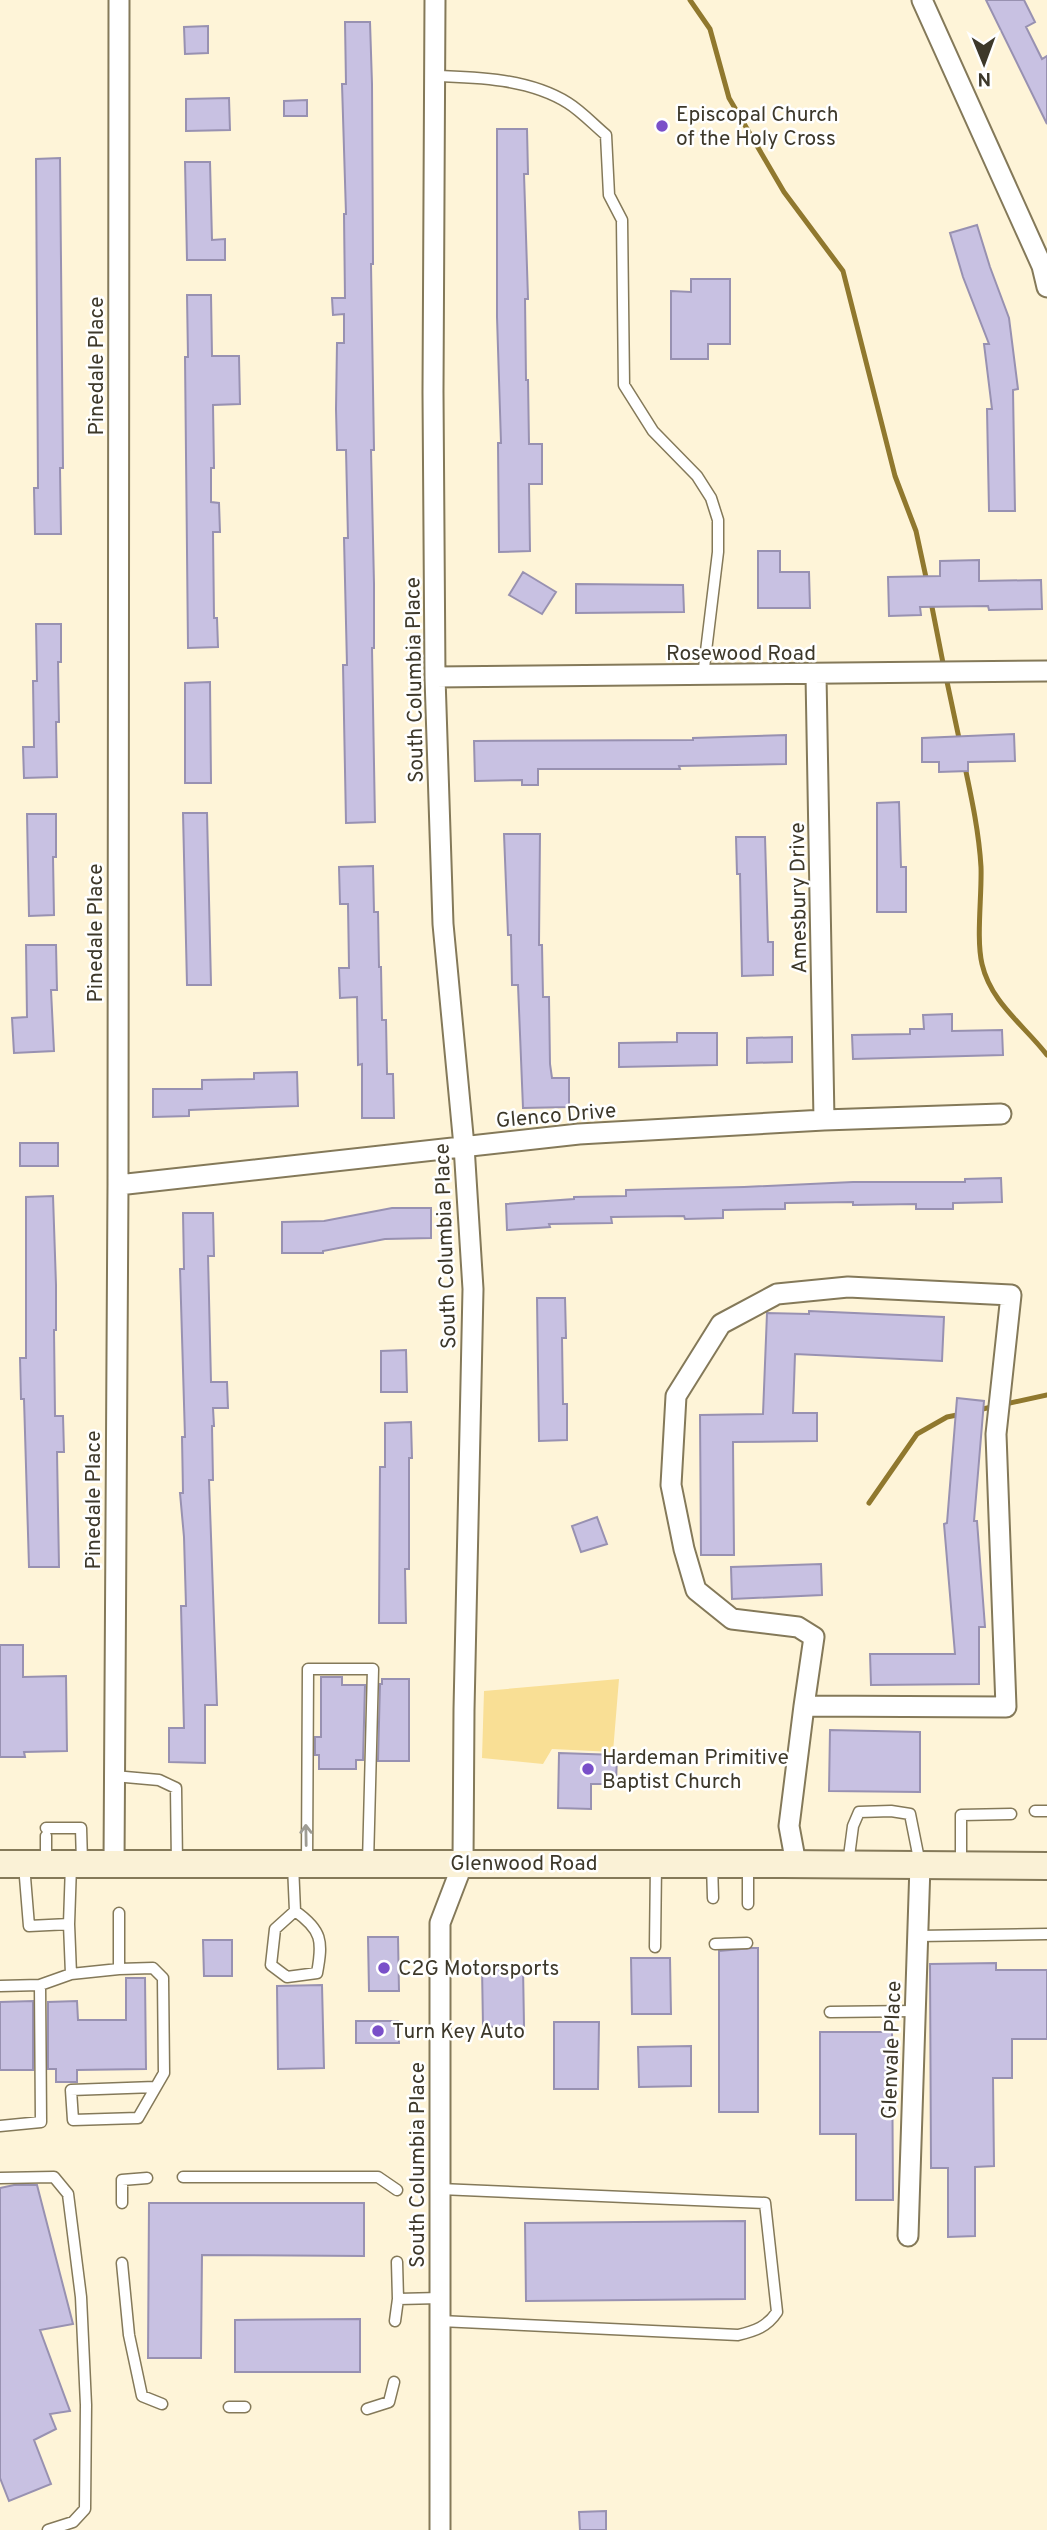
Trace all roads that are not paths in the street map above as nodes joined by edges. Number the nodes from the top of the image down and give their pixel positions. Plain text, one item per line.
1 (119, 0) edge
2 (435, 0) edge
3 (922, 0) edge
4 (434, 76) junction
5 (1047, 287) edge
6 (1047, 671) edge
7 (816, 675) junction
8 (703, 676) junction
9 (435, 677) junction
10 (1001, 1114) dead end
11 (824, 1120) junction
12 (464, 1146) junction
13 (118, 1185) junction
14 (804, 1706) junction
15 (114, 1776) junction
16 (1035, 1811) dead end
17 (1047, 1811) edge
18 (1011, 1814) dead end
19 (463, 1863) junction
20 (45, 1864) edge
21 (300, 1864) junction
22 (368, 1864) junction
23 (656, 1864) junction
24 (712, 1864) junction
25 (748, 1864) junction
26 (796, 1864) junction
27 (848, 1864) junction
28 (114, 1865) junction
29 (177, 1865) junction
30 (920, 1865) junction
31 (961, 1866) junction
32 (1047, 1866) edge
33 (713, 1898) dead end
34 (748, 1904) dead end
35 (295, 1910) junction
36 (119, 1913) dead end
37 (69, 1924) junction
38 (1047, 1934) edge
39 (918, 1936) junction
40 (747, 1943) dead end
41 (715, 1944) dead end
42 (654, 1947) dead end
43 (119, 1969) junction
44 (71, 1974) junction
45 (40, 1985) junction
46 (0, 1986) edge
47 (915, 2011) junction
48 (830, 2012) dead end
49 (155, 2087) junction
50 (0, 2126) edge
51 (0, 2178) edge
52 (147, 2178) dead end
53 (183, 2178) dead end
54 (440, 2189) junction
55 (397, 2190) dead end
56 (122, 2203) dead end
57 (908, 2236) dead end
58 (397, 2262) dead end
59 (122, 2263) dead end
60 (440, 2298) junction
61 (398, 2299) junction
62 (395, 2321) dead end
63 (440, 2321) junction
64 (394, 2382) dead end
65 (162, 2404) dead end
66 (229, 2407) dead end
67 (245, 2407) dead end
68 (367, 2409) dead end
69 (48, 2530) edge
70 (440, 2530) edge

1 - 13 street, Pinedale Place
2 - 4 street, South Columbia Place
3 - 5 street
4 - 8 lane
4 - 9 street, South Columbia Place
6 - 7 street, Rosewood Road
7 - 8 street, Rosewood Road
7 - 11 street, Amesbury Drive
8 - 9 street, Rosewood Road
9 - 12 street, South Columbia Place
10 - 11 street, Glenco Drive
11 - 12 street, Glenco Drive
12 - 13 street, Glenco Drive
12 - 19 street, South Columbia Place
13 - 15 street, Pinedale Place
14 - 14 street
14 - 26 street
15 - 28 street, Pinedale Place
15 - 29 lane
16 - 17 lane
18 - 31 lane
19 - 22 main road, Glenwood Road
19 - 23 main road, Glenwood Road
19 - 54 street, South Columbia Place
20 - 20 lane
20 - 28 main road, Glenwood Road
20 - 37 lane
20 - 37 lane
21 - 22 main road, Glenwood Road
21 -> 22 lane
21 - 29 main road, Glenwood Road
21 - 35 lane
23 - 24 main road, Glenwood Road
23 - 42 lane
24 - 25 main road, Glenwood Road
24 - 33 lane
25 - 26 main road, Glenwood Road
25 - 34 lane
26 - 27 main road, Glenwood Road
27 - 30 main road, Glenwood Road
27 - 30 lane
28 - 29 main road, Glenwood Road
30 - 31 main road, Glenwood Road
30 - 39 street, Glenvale Place
31 - 32 main road, Glenwood Road
35 - 35 lane
36 - 43 lane
37 - 44 lane
38 - 39 lane
39 - 47 street, Glenvale Place
40 - 41 lane
43 - 44 lane
43 - 49 lane
44 - 45 lane
45 - 46 lane
45 - 50 lane
47 - 48 lane
47 - 57 street, Glenvale Place
49 - 49 lane
51 - 69 lane
52 - 56 lane
53 - 55 lane
54 - 60 street, South Columbia Place
54 - 63 lane
58 - 61 lane
59 - 65 lane
60 - 61 lane
60 - 63 street, South Columbia Place
61 - 62 lane
63 - 70 street, South Columbia Place
64 - 68 lane
66 - 67 lane

